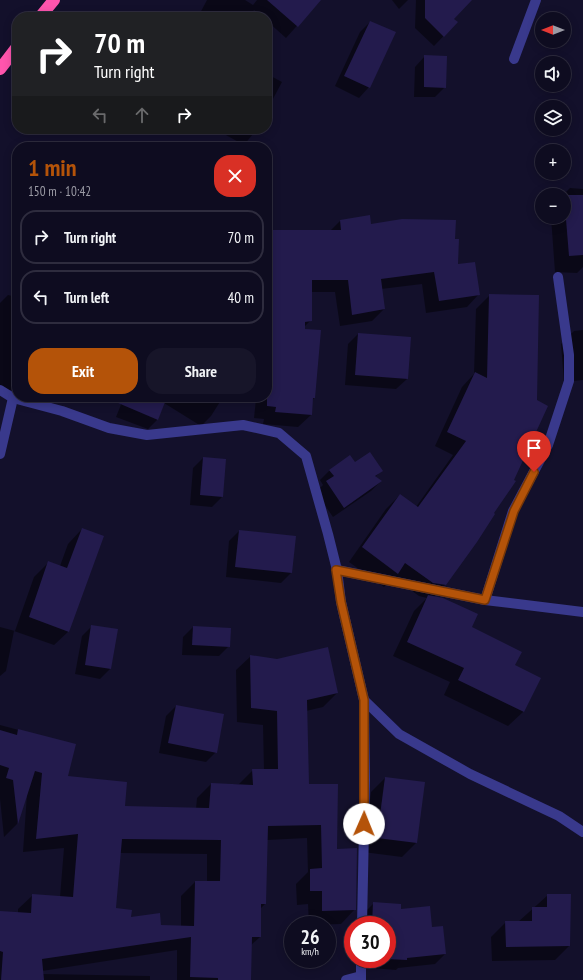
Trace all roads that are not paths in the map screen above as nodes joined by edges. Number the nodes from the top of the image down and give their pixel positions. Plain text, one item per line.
1 (54, 0) edge
2 (536, 0) edge
3 (44, 12) edge
4 (12, 53) edge
5 (514, 59) dead end
6 (0, 69) edge
7 (558, 276) dead end
8 (0, 390) edge
9 (12, 397) edge
10 (12, 402) edge
11 (28, 402) edge
12 (0, 454) edge
13 (336, 570) junction
14 (485, 600) junction
15 (583, 612) edge
16 (364, 700) junction
17 (583, 832) edge
18 (362, 916) edge
19 (362, 968) edge
20 (361, 978) edge
21 (346, 980) edge

1 - 3 highway
2 - 5 street
4 - 6 highway
7 - 14 street
8 - 9 street
10 - 12 street
11 - 13 street
13 - 14 street
13 - 16 street
14 - 15 street
16 - 17 street
16 - 18 street
19 - 20 street
20 - 21 street

